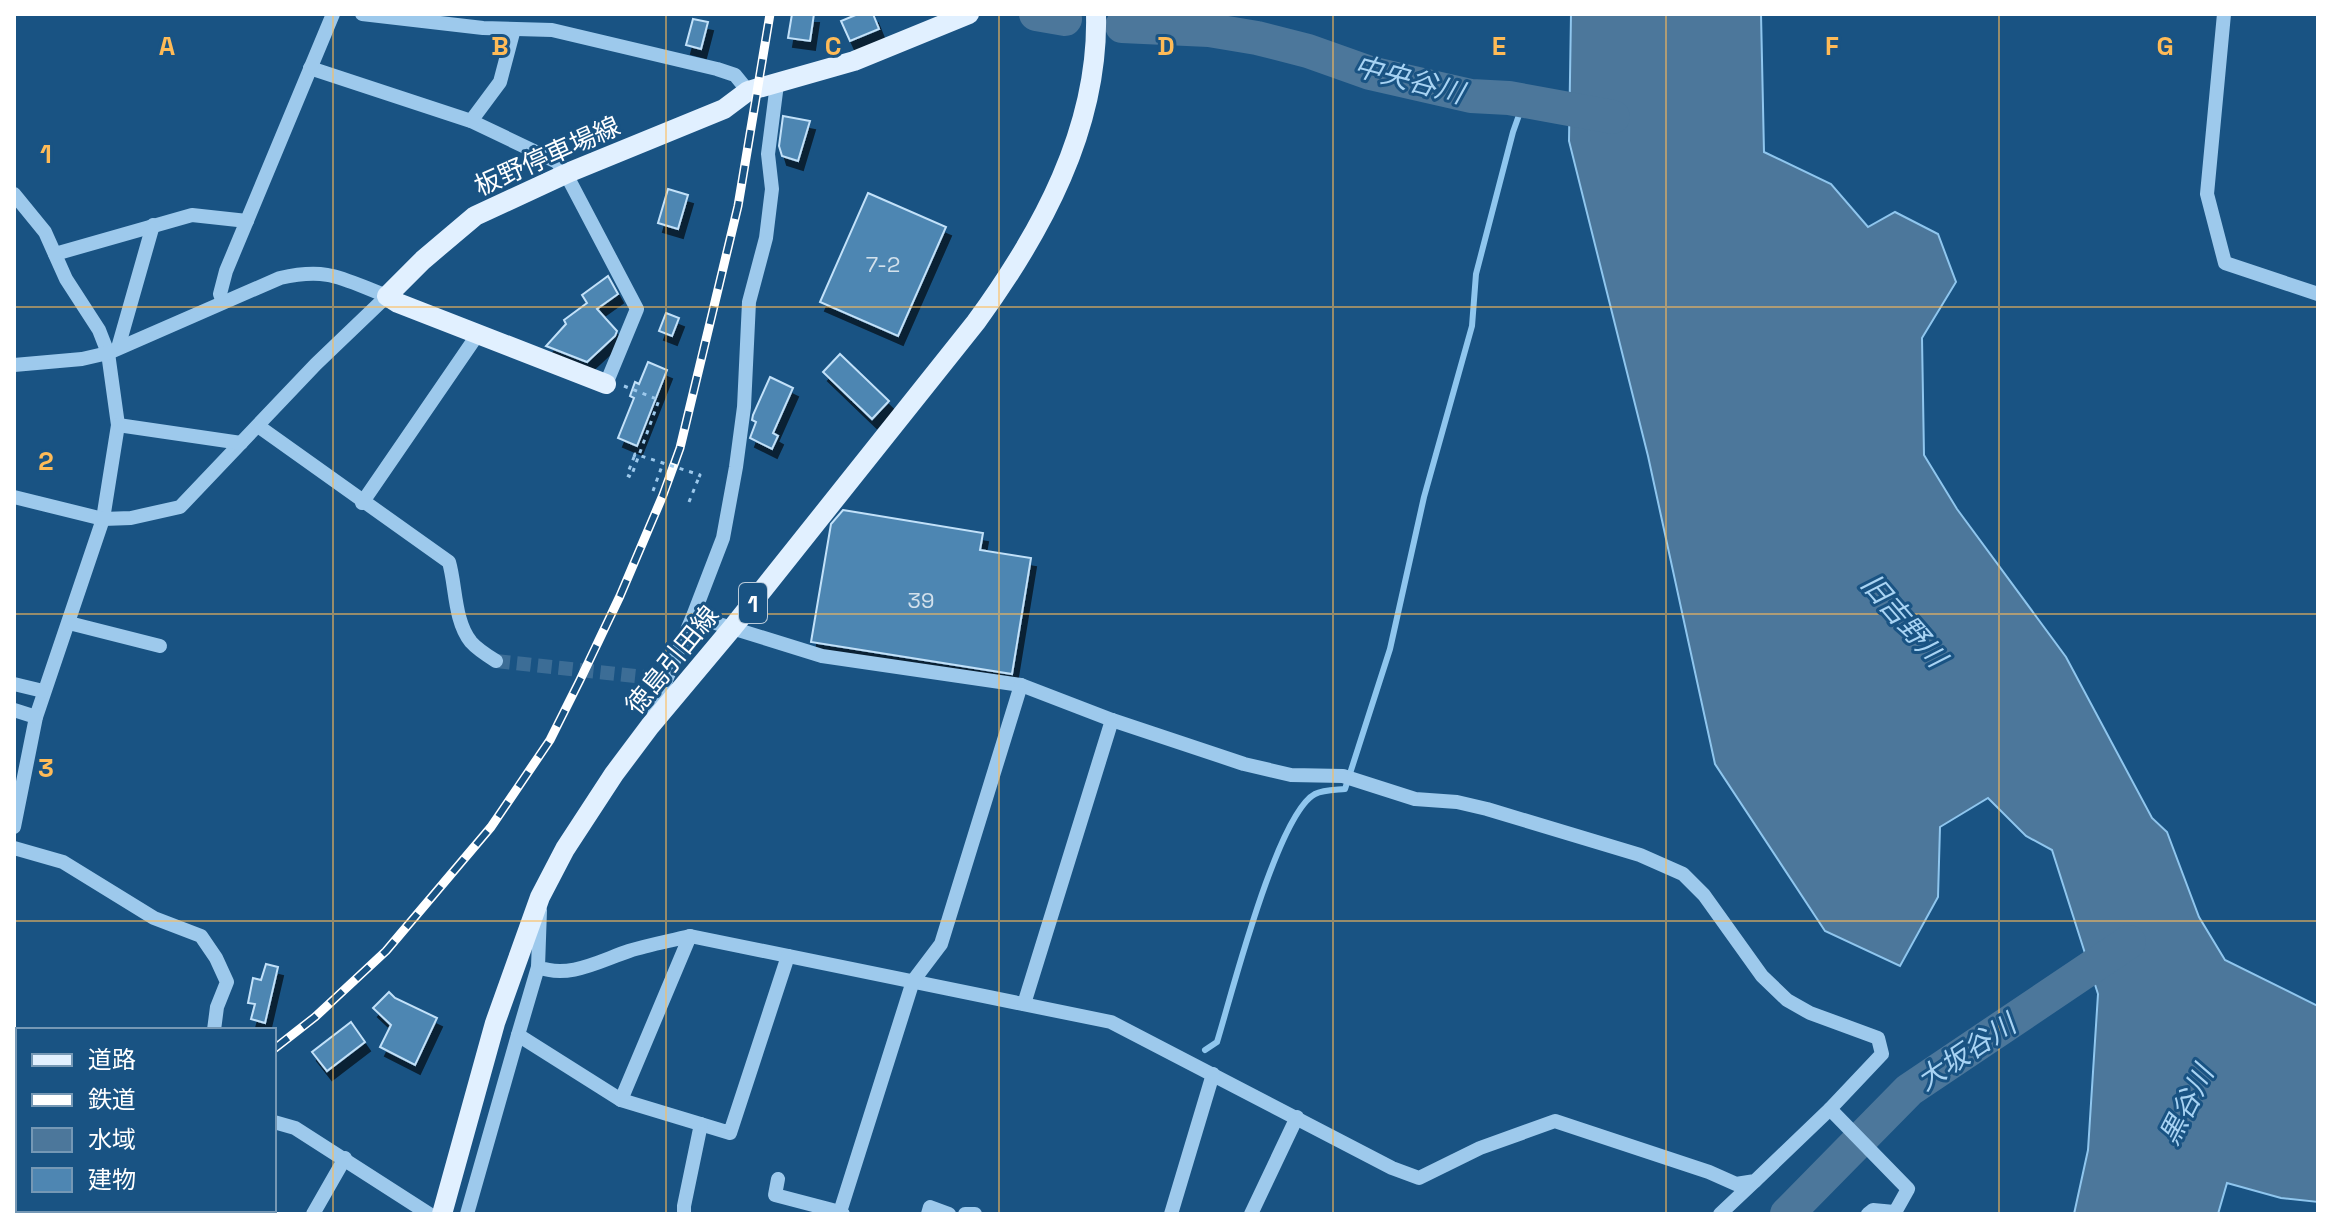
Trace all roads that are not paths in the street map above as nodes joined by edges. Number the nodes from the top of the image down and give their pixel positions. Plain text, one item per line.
1 (333, 14) edge
2 (362, 14) edge
3 (529, 14) edge
4 (969, 14) edge
5 (1096, 14) edge
6 (2224, 14) edge
7 (520, 30) junction
8 (310, 68) junction
9 (777, 84) junction
10 (748, 91) junction
11 (471, 121) junction
12 (566, 174) junction
13 (14, 194) edge
14 (247, 221) junction
15 (153, 225) junction
16 (55, 254) junction
17 (2318, 294) edge
18 (387, 296) junction
19 (223, 302) junction
20 (478, 334) junction
21 (113, 351) junction
22 (14, 365) edge
23 (607, 382) joint
24 (118, 425) junction
25 (258, 426) junction
26 (241, 443) junction
27 (14, 497) edge
28 (362, 503) junction
29 (103, 519) junction
30 (693, 616) junction
31 (69, 623) junction
32 (733, 627) junction
33 (160, 646) dead end
34 (496, 661) tunnel mouth
35 (14, 684) edge
36 (1021, 685) junction
37 (43, 691) junction
38 (14, 710) edge
39 (36, 717) junction
40 (1112, 720) junction
41 (650, 726) junction
42 (14, 825) edge
43 (14, 848) edge
44 (540, 897) junction
45 (690, 936) junction
46 (788, 956) junction
47 (538, 967) junction
48 (913, 981) junction
49 (1024, 1004) junction
50 (214, 1028) edge
51 (518, 1035) junction
52 (1213, 1074) junction
53 (621, 1100) junction
54 (1835, 1115) junction
55 (1297, 1117) junction
56 (276, 1123) edge
57 (701, 1124) junction
58 (345, 1158) junction
59 (778, 1179) dead end
60 (1755, 1181) junction
61 (429, 1213) edge
62 (842, 1213) edge
63 (1894, 1213) edge
64 (313, 1214) edge
65 (467, 1214) edge
66 (684, 1214) edge
67 (928, 1214) edge
68 (949, 1214) edge
69 (965, 1214) edge
70 (975, 1214) edge
71 (1171, 1214) edge
72 (1251, 1214) edge
73 (1720, 1214) edge
74 (1868, 1214) edge

1 - 8 street
2 - 7 street
3 - 7 street
4 - 9 main road, 板野停車場線
5 - 32 main road, 徳島引田線 / 1
6 - 17 street
7 - 10 street
7 - 11 street
8 - 11 street
8 - 14 street
9 - 10 main road, 板野停車場線
9 - 30 street
10 - 12 main road, 板野停車場線
11 - 12 street
12 - 18 main road, 板野停車場線
12 - 23 street
13 - 16 street
14 - 15 street
14 - 19 street
15 - 16 street
15 - 21 street
16 - 21 street
18 - 19 street
18 - 20 main road
18 - 25 street
19 - 21 street
20 - 23 main road
20 - 28 street
21 - 22 street
21 - 24 street
24 - 26 street
24 - 29 street
25 - 26 street
25 - 28 street
26 - 29 street
27 - 29 street
28 - 34 street
29 - 31 street
30 - 32 street
30 - 41 street
31 - 33 street
31 - 37 street
32 - 36 street
32 - 41 main road, 徳島引田線 / 1
35 - 37 street
36 - 40 street
36 - 48 street
37 - 39 street
38 - 39 street
39 - 42 street
40 - 49 street
40 - 54 street
41 - 44 main road, 徳島引田線 / 1
43 - 50 street
44 - 47 street
44 - 61 main road, 徳島引田線 / 1
45 - 46 street
45 - 47 street
45 - 53 street
46 - 48 street
46 - 57 street
47 - 51 street
48 - 49 street
48 - 62 street
49 - 52 street
51 - 53 street
51 - 65 street
52 - 55 street
52 - 71 street
53 - 57 street
54 - 60 street
54 - 63 street
55 - 60 street
55 - 72 street
56 - 58 street
57 - 66 street
58 - 61 street
58 - 64 street
59 - 62 street
60 - 73 street
63 - 74 street
67 - 68 street
69 - 70 street

